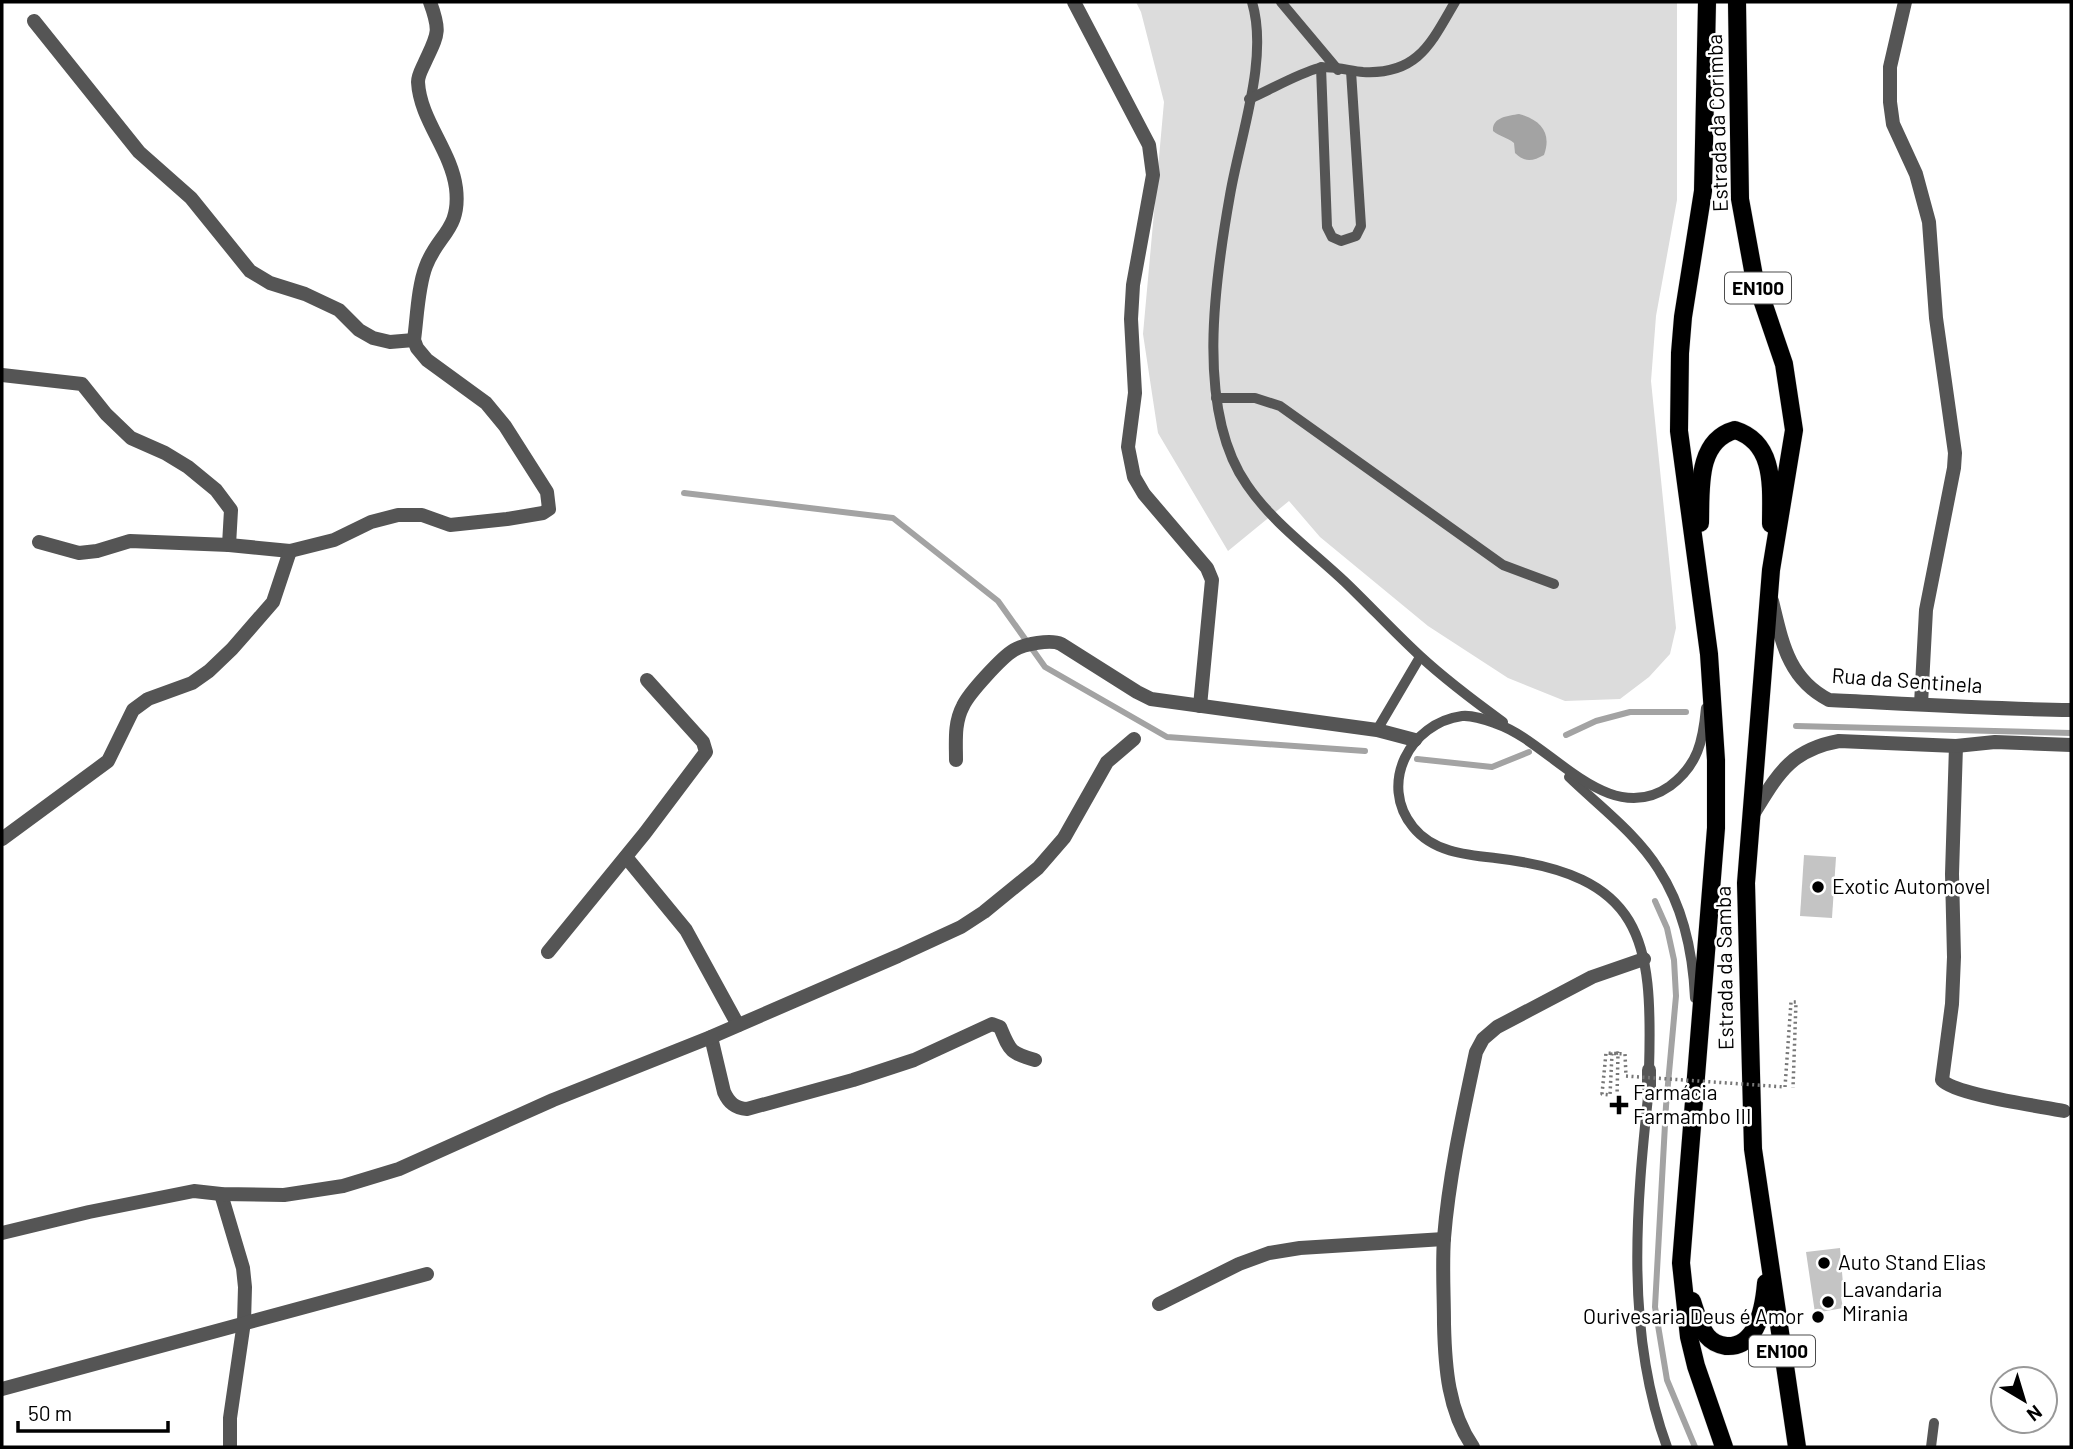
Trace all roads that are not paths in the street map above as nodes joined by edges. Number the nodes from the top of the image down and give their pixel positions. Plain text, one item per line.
1 (430, 2) edge
2 (1074, 2) edge
3 (1252, 2) edge
4 (1281, 2) edge
5 (1455, 2) edge
6 (1707, 2) edge
7 (1737, 2) edge
8 (1905, 2) edge
9 (34, 21) dead end
10 (1321, 67) junction
11 (1338, 70) junction
12 (1351, 71) junction
13 (1249, 99) junction
14 (414, 340) junction
15 (2, 375) edge
16 (1216, 398) junction
17 (39, 542) dead end
18 (229, 545) junction
19 (290, 551) junction
20 (1697, 569) junction
21 (1770, 579) junction
22 (1554, 584) dead end
23 (1709, 654) junction
24 (1420, 657) junction
25 (647, 680) dead end
26 (1922, 704) junction
27 (1200, 706) junction
28 (2071, 710) edge
29 (1511, 729) junction
30 (1377, 730) junction
31 (1134, 739) dead end
32 (1415, 740) junction
33 (2071, 745) edge
34 (1956, 746) junction
35 (1544, 754) junction
36 (956, 760) dead end
37 (1751, 817) junction
38 (2, 839) edge
39 (626, 857) junction
40 (548, 952) dead end
41 (1644, 959) junction
42 (738, 1025) junction
43 (711, 1037) junction
44 (1697, 1045) junction
45 (1035, 1060) dead end
46 (1649, 1070) joint
47 (1649, 1088) joint
48 (2064, 1111) dead end
49 (221, 1194) junction
50 (2, 1233) edge
51 (1444, 1239) junction
52 (1768, 1255) junction
53 (1681, 1263) junction
54 (428, 1274) dead end
55 (1159, 1304) dead end
56 (244, 1322) junction
57 (2, 1389) edge
58 (1934, 1423) dead end
59 (230, 1447) edge
60 (1474, 1447) edge
61 (1667, 1447) edge
62 (1724, 1447) edge
63 (1797, 1447) edge
64 (1931, 1447) edge

1 - 14 street
2 - 27 street
3 - 13 lane
4 - 11 lane
5 - 12 lane
6 - 20 main road, Estrada da Corimba
7 - 21 main road, Estrada da Corimba / EN100
8 - 26 street
9 - 14 street
10 - 11 lane
10 - 12 lane
10 - 13 lane
11 - 12 lane
13 - 16 lane
14 - 19 street
15 - 18 street
16 - 22 lane
16 - 24 lane
17 - 18 street
18 - 19 street
19 - 38 street
20 - 21 main road
20 - 23 main road, Estrada da Samba
21 - 26 street, Rua da Sentinela
21 - 37 main road, Estrada da Samba / EN100
23 - 35 lane, Estrada da Samba
23 - 44 main road, Estrada da Samba
24 - 29 lane
24 - 30 lane
25 - 39 street
26 - 28 street, Rua da Sentinela
27 - 30 street
27 - 36 street
29 - 32 lane, Estrada da Samba
29 - 35 lane, Estrada da Samba
30 - 32 street
31 - 42 street
32 - 41 lane
33 - 34 street
34 - 37 street
34 - 48 street
35 - 44 lane, Estrada da Samba
37 - 52 main road, Estrada da Samba / EN100
39 - 40 street
39 - 42 street
41 - 46 lane
41 - 51 street
42 - 43 street
43 - 45 street
43 - 49 street
44 - 53 main road, Estrada da Samba
46 - 47 street
47 - 61 lane
49 - 50 street
49 - 56 street
51 - 55 street
51 - 60 street
52 - 53 main road
52 - 63 main road, Estrada da Samba / EN100
53 - 62 main road, Estrada da Samba
54 - 56 street
56 - 57 street
56 - 59 street
58 - 64 lane

